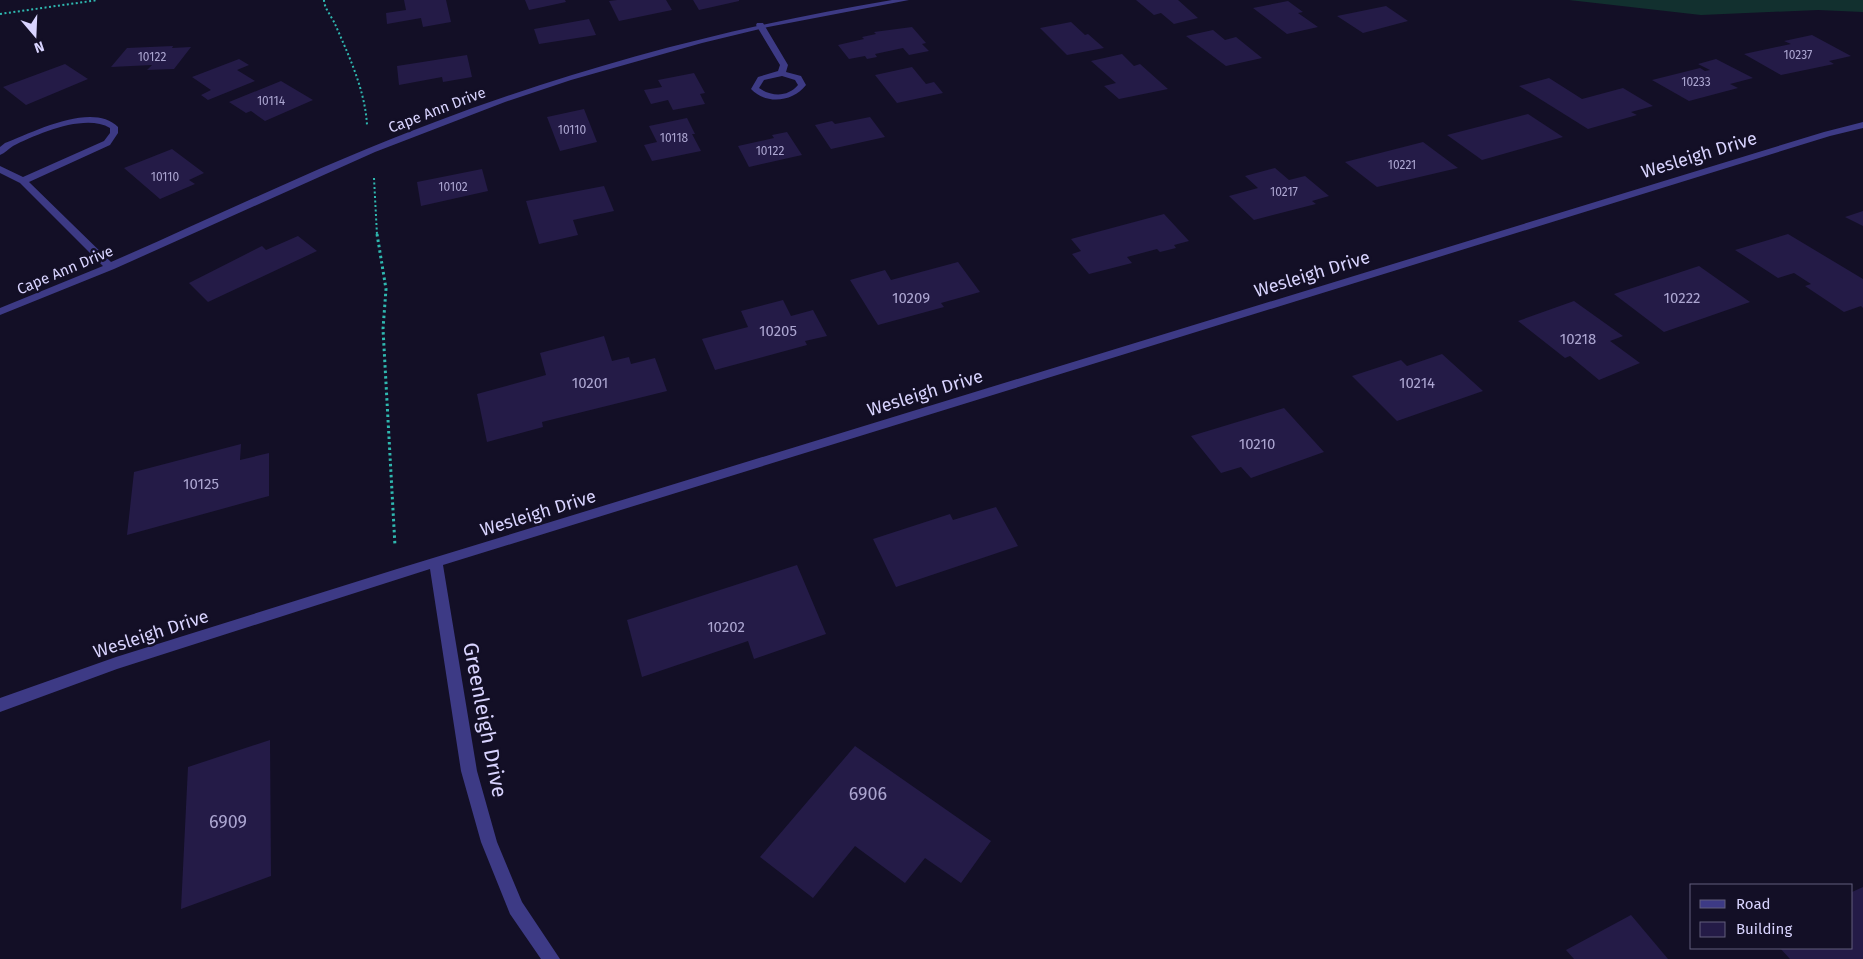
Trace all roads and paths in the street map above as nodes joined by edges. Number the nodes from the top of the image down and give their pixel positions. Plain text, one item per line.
1 (98, 0) edge
2 (324, 0) edge
3 (905, 0) edge
4 (0, 14) edge
5 (760, 25) junction
6 (782, 74) junction
7 (1863, 125) edge
8 (372, 150) junction
9 (0, 152) edge
10 (0, 170) edge
11 (24, 181) junction
12 (110, 267) junction
13 (0, 312) edge
14 (436, 562) junction
15 (397, 574) junction
16 (0, 705) edge
17 (551, 959) edge

1 - 4 path
2 - 8 path
3 - 5 street, Cape Ann Drive
5 - 6 street
5 - 8 street, Cape Ann Drive
6 - 6 street
7 - 14 street, Wesleigh Drive
8 - 12 street, Cape Ann Drive
8 - 15 path
9 - 11 street
10 - 11 street
11 - 12 street
12 - 13 street, Cape Ann Drive
14 - 15 street, Wesleigh Drive
14 - 17 street, Greenleigh Drive
15 - 16 street, Wesleigh Drive

